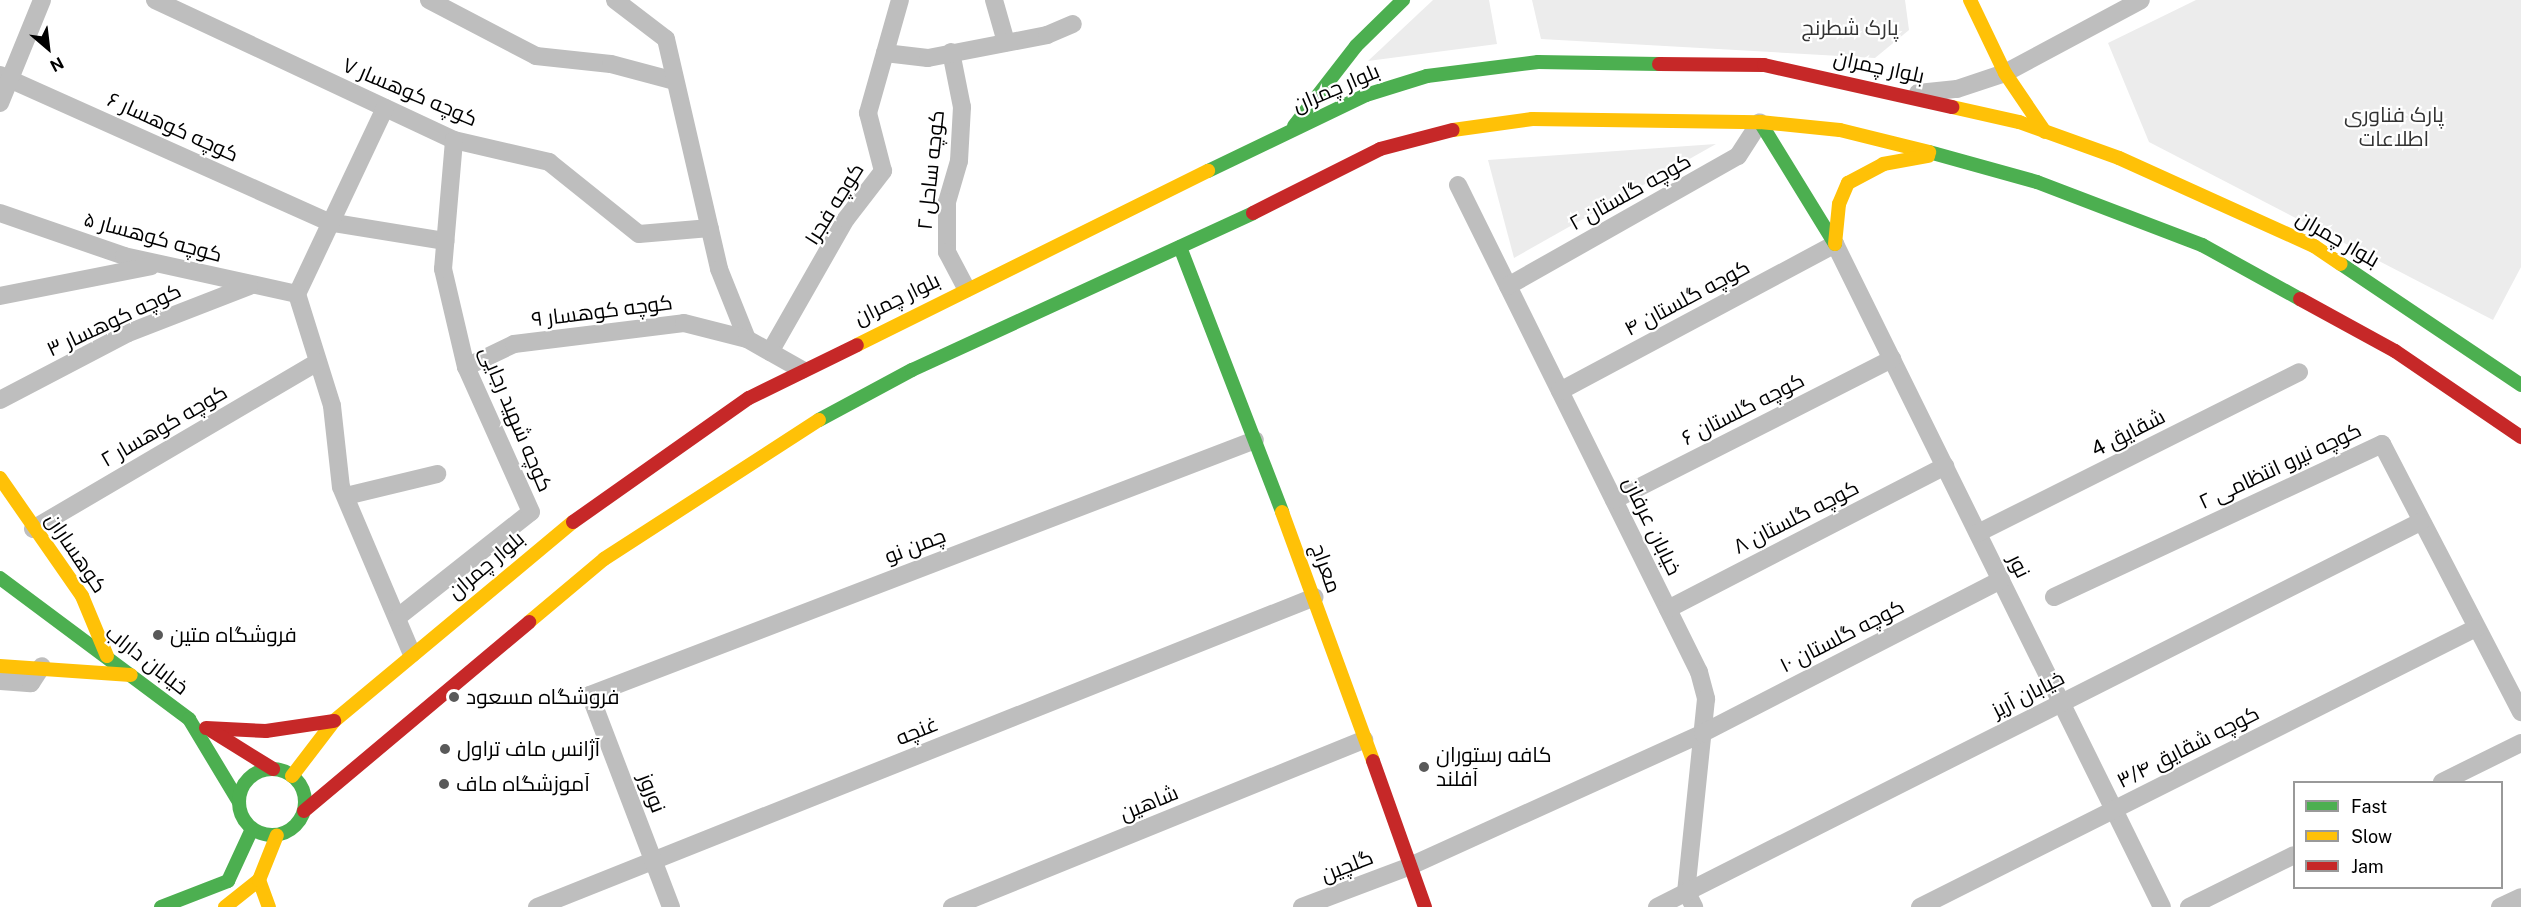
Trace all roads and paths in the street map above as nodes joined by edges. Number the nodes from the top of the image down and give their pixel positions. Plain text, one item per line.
1 (42, 0) edge
2 (155, 0) edge
3 (429, 0) edge
4 (615, 0) edge
5 (900, 0) edge
6 (994, 0) edge
7 (1403, 0) edge
8 (1970, 0) edge
9 (2141, 0) edge
10 (1073, 24) dead end
11 (1006, 42) junction
12 (951, 52) junction
13 (885, 53) junction
14 (2005, 73) junction
15 (5, 77) edge
16 (675, 81) junction
17 (1907, 94) junction
18 (0, 103) edge
19 (385, 108) junction
20 (1760, 122) junction
21 (1292, 130) junction
22 (2045, 132) junction
23 (454, 140) junction
24 (1939, 154) junction
25 (1458, 185) dead end
26 (0, 213) edge
27 (328, 222) junction
28 (710, 228) junction
29 (445, 241) junction
30 (1835, 244) junction
31 (1180, 247) junction
32 (158, 265) junction
33 (249, 286) junction
34 (1508, 286) junction
35 (966, 288) junction
36 (297, 294) junction
37 (0, 296) edge
38 (747, 339) junction
39 (770, 352) junction
40 (1892, 359) junction
41 (318, 362) junction
42 (466, 367) junction
43 (802, 370) junction
44 (2299, 372) dead end
45 (2521, 385) edge
46 (1560, 391) junction
47 (0, 400) edge
48 (2521, 437) edge
49 (1255, 440) junction
50 (1945, 466) junction
51 (437, 474) dead end
52 (0, 478) edge
53 (345, 496) junction
54 (1614, 500) junction
55 (2420, 522) junction
56 (33, 529) junction
57 (1978, 533) junction
58 (0, 578) edge
59 (2001, 580) junction
60 (1315, 597) junction
61 (2054, 597) dead end
62 (1668, 609) junction
63 (398, 617) junction
64 (2476, 628) junction
65 (412, 654) junction
66 (107, 656) junction
67 (0, 666) edge
68 (42, 666) junction
69 (132, 675) junction
70 (0, 681) edge
71 (590, 695) joint
72 (2061, 703) junction
73 (2521, 712) edge
74 (189, 719) junction
75 (334, 721) junction
76 (206, 728) junction
77 (1703, 733) junction
78 (318, 739) junction
79 (1364, 740) junction
80 (2521, 743) edge
81 (354, 768) junction
82 (273, 769) junction
83 (292, 776) junction
84 (2446, 781) edge
85 (239, 802) junction
86 (304, 810) junction
87 (2114, 810) junction
88 (252, 829) junction
89 (277, 835) junction
90 (2293, 856) edge
91 (653, 861) junction
92 (1408, 867) junction
93 (259, 880) junction
94 (2521, 897) edge
95 (1690, 899) edge
96 (161, 907) edge
97 (225, 907) edge
98 (269, 907) edge
99 (537, 907) edge
100 (671, 907) edge
101 (952, 907) edge
102 (1302, 907) edge
103 (1425, 907) edge
104 (1657, 907) edge
105 (1920, 907) edge
106 (2162, 907) edge
107 (2189, 907) edge
108 (2500, 907) edge

1 - 15 street
2 - 19 street, کوچه کوهسار ۷
3 - 16 street
4 - 16 street
5 - 13 street, کوچه فجر۱
6 - 11 street
7 - 21 main road
8 - 14 main road
9 - 14 street
10 - 11 street
11 - 12 street
12 - 13 street
12 - 35 street, کوچه ساحل ۲
13 - 39 street, کوچه فجر۱
14 - 17 street
14 - 22 main road
15 - 18 street
15 - 27 street, کوچه کوهسار ۶
16 - 28 street
17 - 21 main road, بلوار چمران
17 - 22 main road, بلوار چمران
19 - 23 street, کوچه کوهسار ۷
19 - 27 street
20 - 24 main road
20 - 30 main road
20 - 31 main road
20 - 34 street, کوچه گلستان ۲
21 - 35 main road, بلوار چمران
22 - 45 main road, بلوار چمران
23 - 28 street, کوچه کوهسار ۷
23 - 29 street, کوچه شهید رجایی
24 - 30 main road
24 - 48 main road
25 - 34 street, خیابان عرفان
26 - 32 street, کوچه کوهسار ۵
27 - 29 street, کوچه کوهسار ۶
27 - 36 street
28 - 38 street
29 - 42 street, کوچه شهید رجایی
30 - 40 street, نور
30 - 46 street, کوچه گلستان ۴
31 - 49 main road, معراج
31 - 81 main road
32 - 33 street, کوچه کوهسار ۵
32 - 37 street
33 - 36 street, کوچه کوهسار ۵
33 - 47 street, کوچه کوهسار ۳
34 - 46 street, خیابان عرفان
35 - 43 main road, بلوار چمران
36 - 41 street
38 - 39 street, کوچه کوهسار ۹
38 - 42 street, کوچه کوهسار ۹
39 - 43 street, کوچه کوهسار ۹
40 - 50 street, نور
40 - 54 street, کوچه گلستان ۶
41 - 53 street
41 - 56 street, کوچه کوهسار ۲
42 - 63 street, کوچه شهید رجایی
43 - 65 main road, بلوار چمران
44 - 57 street, شقایق 4
46 - 54 street, خیابان عرفان
49 - 60 main road, معراج
49 - 71 street, چمن نو
50 - 57 street, نور
50 - 62 street, کوچه گلستان ۸
51 - 53 street
52 - 56 main road, کوهساران
53 - 63 street
54 - 62 street, خیابان عرفان
55 - 61 street, کوچه نیرو انتظامی ۲
55 - 64 street, کوچه نیرو انتظامی ۲
55 - 72 street, خیابان آریز
56 - 66 main road, کوهساران
57 - 59 street, نور
58 - 66 main road, خیابان داراب
59 - 72 street, نور
59 - 77 street, کوچه گلستان ۱۰
60 - 79 main road, معراج
60 - 91 street, غنچه
62 - 77 street, خیابان عرفان
63 - 65 street
64 - 73 street, کوچه نیرو انتظامی ۲
64 - 87 street, کوچه شقایق ۳/۴
65 - 75 main road, بلوار چمران
66 - 69 main road, خیابان داراب
67 - 68 main road
68 - 69 main road
68 - 70 street
69 - 74 main road, خیابان داراب
71 - 91 street, نوروز
72 - 87 street, نور
72 - 95 street, خیابان آریز
74 - 76 main road
74 - 85 main road, خیابان داراب
75 - 76 main road
75 - 78 main road, بلوار چمران
76 - 82 main road
77 - 92 street, کوچه گلستان ۱۰
77 - 95 street, خیابان عرفان
78 - 81 main road
78 - 83 main road, بلوار چمران
79 - 92 main road, معراج
79 - 101 street, شاهین
80 - 84 street
81 - 86 main road
82 - 83 main road
82 - 85 main road
83 - 86 main road
85 - 88 main road
86 - 89 main road
87 - 105 street, کوچه شقایق ۳/۴
87 - 106 street, نور
88 - 89 main road
88 - 96 main road
89 - 93 main road
90 - 107 street
91 - 99 street, غنچه
91 - 100 street, نوروز
92 - 102 street, گلچین
92 - 103 main road, معراج
93 - 97 main road
93 - 98 main road
94 - 108 street
95 - 104 street, خیابان آریز

